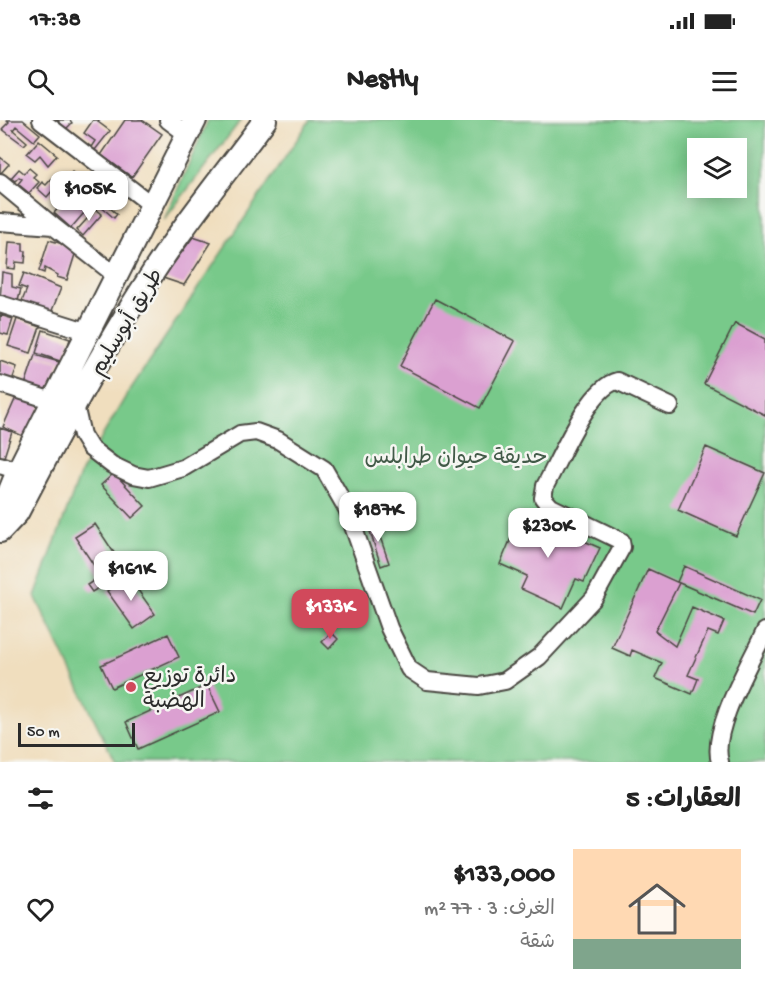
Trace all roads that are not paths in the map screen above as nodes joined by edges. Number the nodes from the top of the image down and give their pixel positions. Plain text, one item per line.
1 (41, 120) edge
2 (168, 120) edge
3 (265, 120) edge
4 (191, 127) edge
5 (0, 182) edge
6 (153, 206) junction
7 (0, 222) edge
8 (53, 226) junction
9 (118, 277) junction
10 (0, 304) edge
11 (89, 332) junction
12 (0, 384) edge
13 (53, 400) junction
14 (75, 405) junction
15 (670, 406) dead end
16 (9, 468) edge
17 (0, 531) edge
18 (765, 631) edge
19 (720, 762) edge

1 - 6 street
2 - 4 street
3 - 14 main road, طريق أبوسليم
4 - 6 main road, طريق أبوسليم
5 - 8 street
6 - 9 main road, طريق أبوسليم
7 - 8 street
8 - 9 street
9 - 11 main road, طريق أبوسليم
10 - 11 street
11 - 13 main road, طريق أبوسليم
12 - 13 street
13 - 16 main road, طريق أبوسليم
14 - 15 street
14 - 17 main road, طريق أبوسليم
16 - 17 main road, طريق أبوسليم
18 - 19 street

